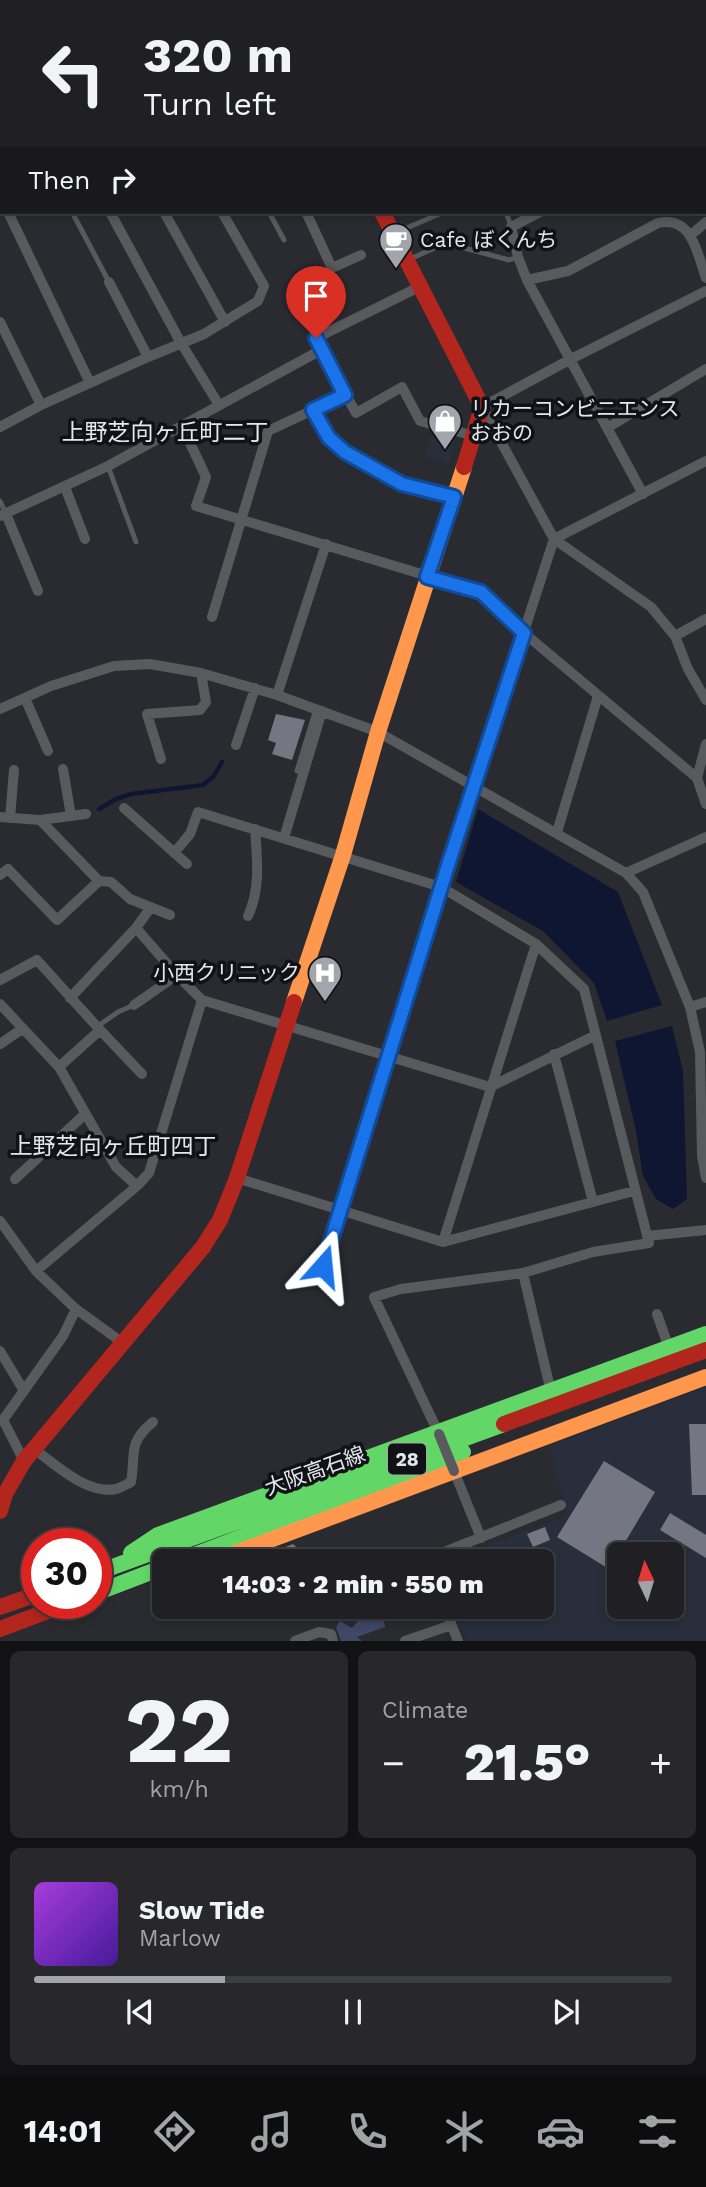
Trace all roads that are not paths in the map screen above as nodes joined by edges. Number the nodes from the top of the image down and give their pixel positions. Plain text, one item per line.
1 (8, 214) edge
2 (73, 214) edge
3 (111, 214) edge
4 (165, 214) edge
5 (223, 214) edge
6 (270, 214) edge
7 (307, 214) edge
8 (383, 214) edge
9 (439, 214) edge
10 (507, 214) edge
11 (536, 214) edge
12 (658, 214) edge
13 (666, 221) junction
14 (706, 222) edge
15 (512, 227) junction
16 (394, 233) junction
17 (691, 235) junction
18 (284, 240) dead end
19 (361, 255) dead end
20 (518, 257) junction
21 (407, 260) junction
22 (706, 278) edge
23 (527, 280) junction
24 (109, 282) joint
25 (421, 286) junction
26 (706, 291) edge
27 (225, 321) junction
28 (0, 322) edge
29 (181, 343) junction
30 (321, 351) junction
31 (148, 357) junction
32 (570, 359) junction
33 (706, 369) edge
34 (90, 383) junction
35 (345, 395) junction
36 (41, 405) junction
37 (219, 405) junction
38 (482, 407) junction
39 (313, 410) junction
40 (182, 426) junction
41 (0, 427) edge
42 (607, 428) junction
43 (474, 436) junction
44 (706, 461) edge
45 (108, 466) junction
46 (65, 487) junction
47 (643, 494) junction
48 (454, 497) junction
49 (0, 501) edge
50 (3, 515) edge
51 (241, 519) junction
52 (85, 539) dead end
53 (554, 540) junction
54 (136, 542) dead end
55 (326, 544) junction
56 (427, 577) junction
57 (38, 591) dead end
58 (212, 617) dead end
59 (706, 619) edge
60 (524, 633) junction
61 (675, 636) junction
62 (201, 673) junction
63 (255, 688) junction
64 (277, 695) junction
65 (598, 696) junction
66 (25, 698) junction
67 (706, 700) edge
68 (0, 709) edge
69 (319, 710) junction
70 (378, 732) junction
71 (706, 744) edge
72 (236, 745) dead end
73 (48, 751) dead end
74 (161, 760) dead end
75 (64, 769) dead end
76 (15, 770) dead end
77 (297, 771) dead end
78 (697, 778) junction
79 (474, 785) junction
80 (705, 800) edge
81 (124, 808) dead end
82 (86, 814) dead end
83 (71, 816) junction
84 (5, 818) edge
85 (40, 820) junction
86 (255, 829) junction
87 (557, 832) junction
88 (706, 837) edge
89 (284, 838) junction
90 (174, 853) junction
91 (343, 855) junction
92 (187, 864) dead end
93 (3, 868) edge
94 (626, 873) junction
95 (99, 881) junction
96 (441, 887) junction
97 (151, 907) junction
98 (170, 915) dead end
99 (248, 916) dead end
100 (136, 928) junction
101 (536, 944) junction
102 (177, 975) junction
103 (0, 981) edge
104 (70, 998) junction
105 (202, 1000) junction
106 (706, 1002) edge
107 (0, 1004) edge
108 (134, 1005) joint
109 (690, 1007) junction
110 (286, 1025) junction
111 (98, 1028) junction
112 (22, 1029) junction
113 (596, 1035) junction
114 (0, 1044) edge
115 (554, 1054) junction
116 (389, 1057) junction
117 (59, 1067) junction
118 (142, 1074) dead end
119 (490, 1087) junction
120 (85, 1114) junction
121 (237, 1178) junction
122 (706, 1178) edge
123 (15, 1179) dead end
124 (137, 1186) junction
125 (635, 1191) junction
126 (593, 1202) junction
127 (342, 1209) junction
128 (0, 1221) edge
129 (706, 1230) edge
130 (648, 1240) junction
131 (443, 1242) junction
132 (323, 1266) dead end
133 (36, 1271) junction
134 (523, 1273) junction
135 (76, 1309) junction
136 (657, 1314) dead end
137 (706, 1334) edge
138 (123, 1343) junction
139 (669, 1348) junction
140 (706, 1350) edge
141 (0, 1351) edge
142 (706, 1362) edge
143 (706, 1377) edge
144 (24, 1391) junction
145 (551, 1392) junction
146 (153, 1422) dead end
147 (439, 1434) junction
148 (29, 1455) junction
149 (454, 1471) junction
150 (561, 1505) dead end
151 (0, 1511) edge
152 (481, 1538) junction
153 (210, 1549) edge
154 (247, 1549) edge
155 (453, 1549) edge
156 (112, 1565) edge
157 (112, 1567) edge
158 (152, 1572) edge
159 (152, 1583) edge
160 (112, 1587) joint
161 (21, 1600) edge
162 (0, 1607) edge
163 (27, 1619) edge
164 (449, 1619) edge
165 (451, 1625) junction
166 (0, 1629) edge
167 (295, 1641) edge
168 (333, 1641) edge
169 (405, 1641) edge
170 (458, 1641) edge

1 - 34 street
2 - 24 lane
3 - 29 street
4 - 27 street
5 - 27 street
6 - 18 lane
7 - 19 street
8 - 16 main road
9 - 16 lane
10 - 15 lane
11 - 15 street
12 - 13 street
13 - 17 street
13 - 23 street
14 - 17 street
15 - 20 street
16 - 21 main road
17 - 22 street
20 - 21 lane
20 - 23 street
21 - 25 main road
23 - 32 street
24 - 31 street
25 - 30 street
25 - 38 main road
26 - 32 street
27 - 29 street
28 - 36 street
29 - 31 street
29 - 37 street
30 - 35 street
30 - 37 street
31 - 34 street
32 - 38 street
32 - 42 street
33 - 42 street
34 - 36 street
35 - 39 street
35 - 43 street
36 - 41 street
37 - 40 street
38 - 43 main road
38 - 53 street
39 - 48 street
39 - 51 street
40 - 45 street
40 - 51 street
42 - 47 street
43 - 48 main road
44 - 47 street
45 - 46 street
45 - 54 lane
46 - 50 street
46 - 52 street
47 - 53 street
48 - 56 main road
49 - 50 lane
50 - 57 street
51 - 55 street
51 - 58 street
53 - 60 street
53 - 61 street
55 - 56 street
55 - 64 street
56 - 60 street
56 - 70 main road
59 - 61 street
60 - 65 street
60 - 79 street
61 - 67 street
62 - 63 street
62 - 66 street
62 - 74 street
63 - 64 street
63 - 72 street
64 - 69 street
65 - 78 street
65 - 87 street
66 - 68 street
66 - 73 street
69 - 70 street
69 - 77 lane
69 - 89 street
70 - 79 street
70 - 91 main road
71 - 78 street
75 - 83 street
76 - 84 street
78 - 80 street
79 - 87 street
79 - 96 street
81 - 90 street
82 - 83 street
83 - 85 street
84 - 85 street
85 - 95 street
86 - 89 street
86 - 90 street
86 - 99 street
87 - 94 street
88 - 94 street
89 - 91 street
90 - 92 street
91 - 96 street
91 - 110 main road
93 - 95 street
94 - 109 street
95 - 97 street
96 - 101 street
96 - 116 street
97 - 98 street
97 - 100 street
100 - 102 street
100 - 104 street
101 - 113 street
101 - 119 street
102 - 105 street
102 - 108 street
103 - 104 street
104 - 111 street
105 - 110 street
105 - 124 street
106 - 109 street
107 - 112 street
108 - 111 lane
109 - 122 street
110 - 116 street
110 - 121 main road
111 - 117 street
111 - 118 street
112 - 114 street
112 - 117 street
113 - 115 street
113 - 125 street
115 - 119 street
115 - 126 street
116 - 119 street
116 - 127 street
117 - 120 street
119 - 131 street
120 - 123 street
120 - 124 street
121 - 127 street
121 - 138 main road
124 - 133 street
125 - 126 street
125 - 130 street
126 - 131 street
127 - 131 street
127 - 132 street
128 - 133 street
129 - 130 street
130 - 134 street
133 - 135 street
134 - 145 street
134 - 147 street
135 - 138 street
135 - 144 street
136 - 139 street
137 - 139 main road
138 - 148 main road
139 - 145 main road
140 - 157 main road, 大阪高石線 / 28
141 - 144 street
142 - 153 main road, 大阪高石線 / 28
143 - 149 main road
144 - 148 street
145 - 147 main road
146 - 148 street
147 - 149 street, bridge
147 - 156 main road
148 - 151 main road
149 - 152 street
149 - 154 main road
150 - 152 street
152 - 155 street
158 - 160 main road
159 - 160 main road
161 - 162 main road
163 - 166 main road
164 - 165 street
165 - 169 street
165 - 170 street
167 - 168 street

